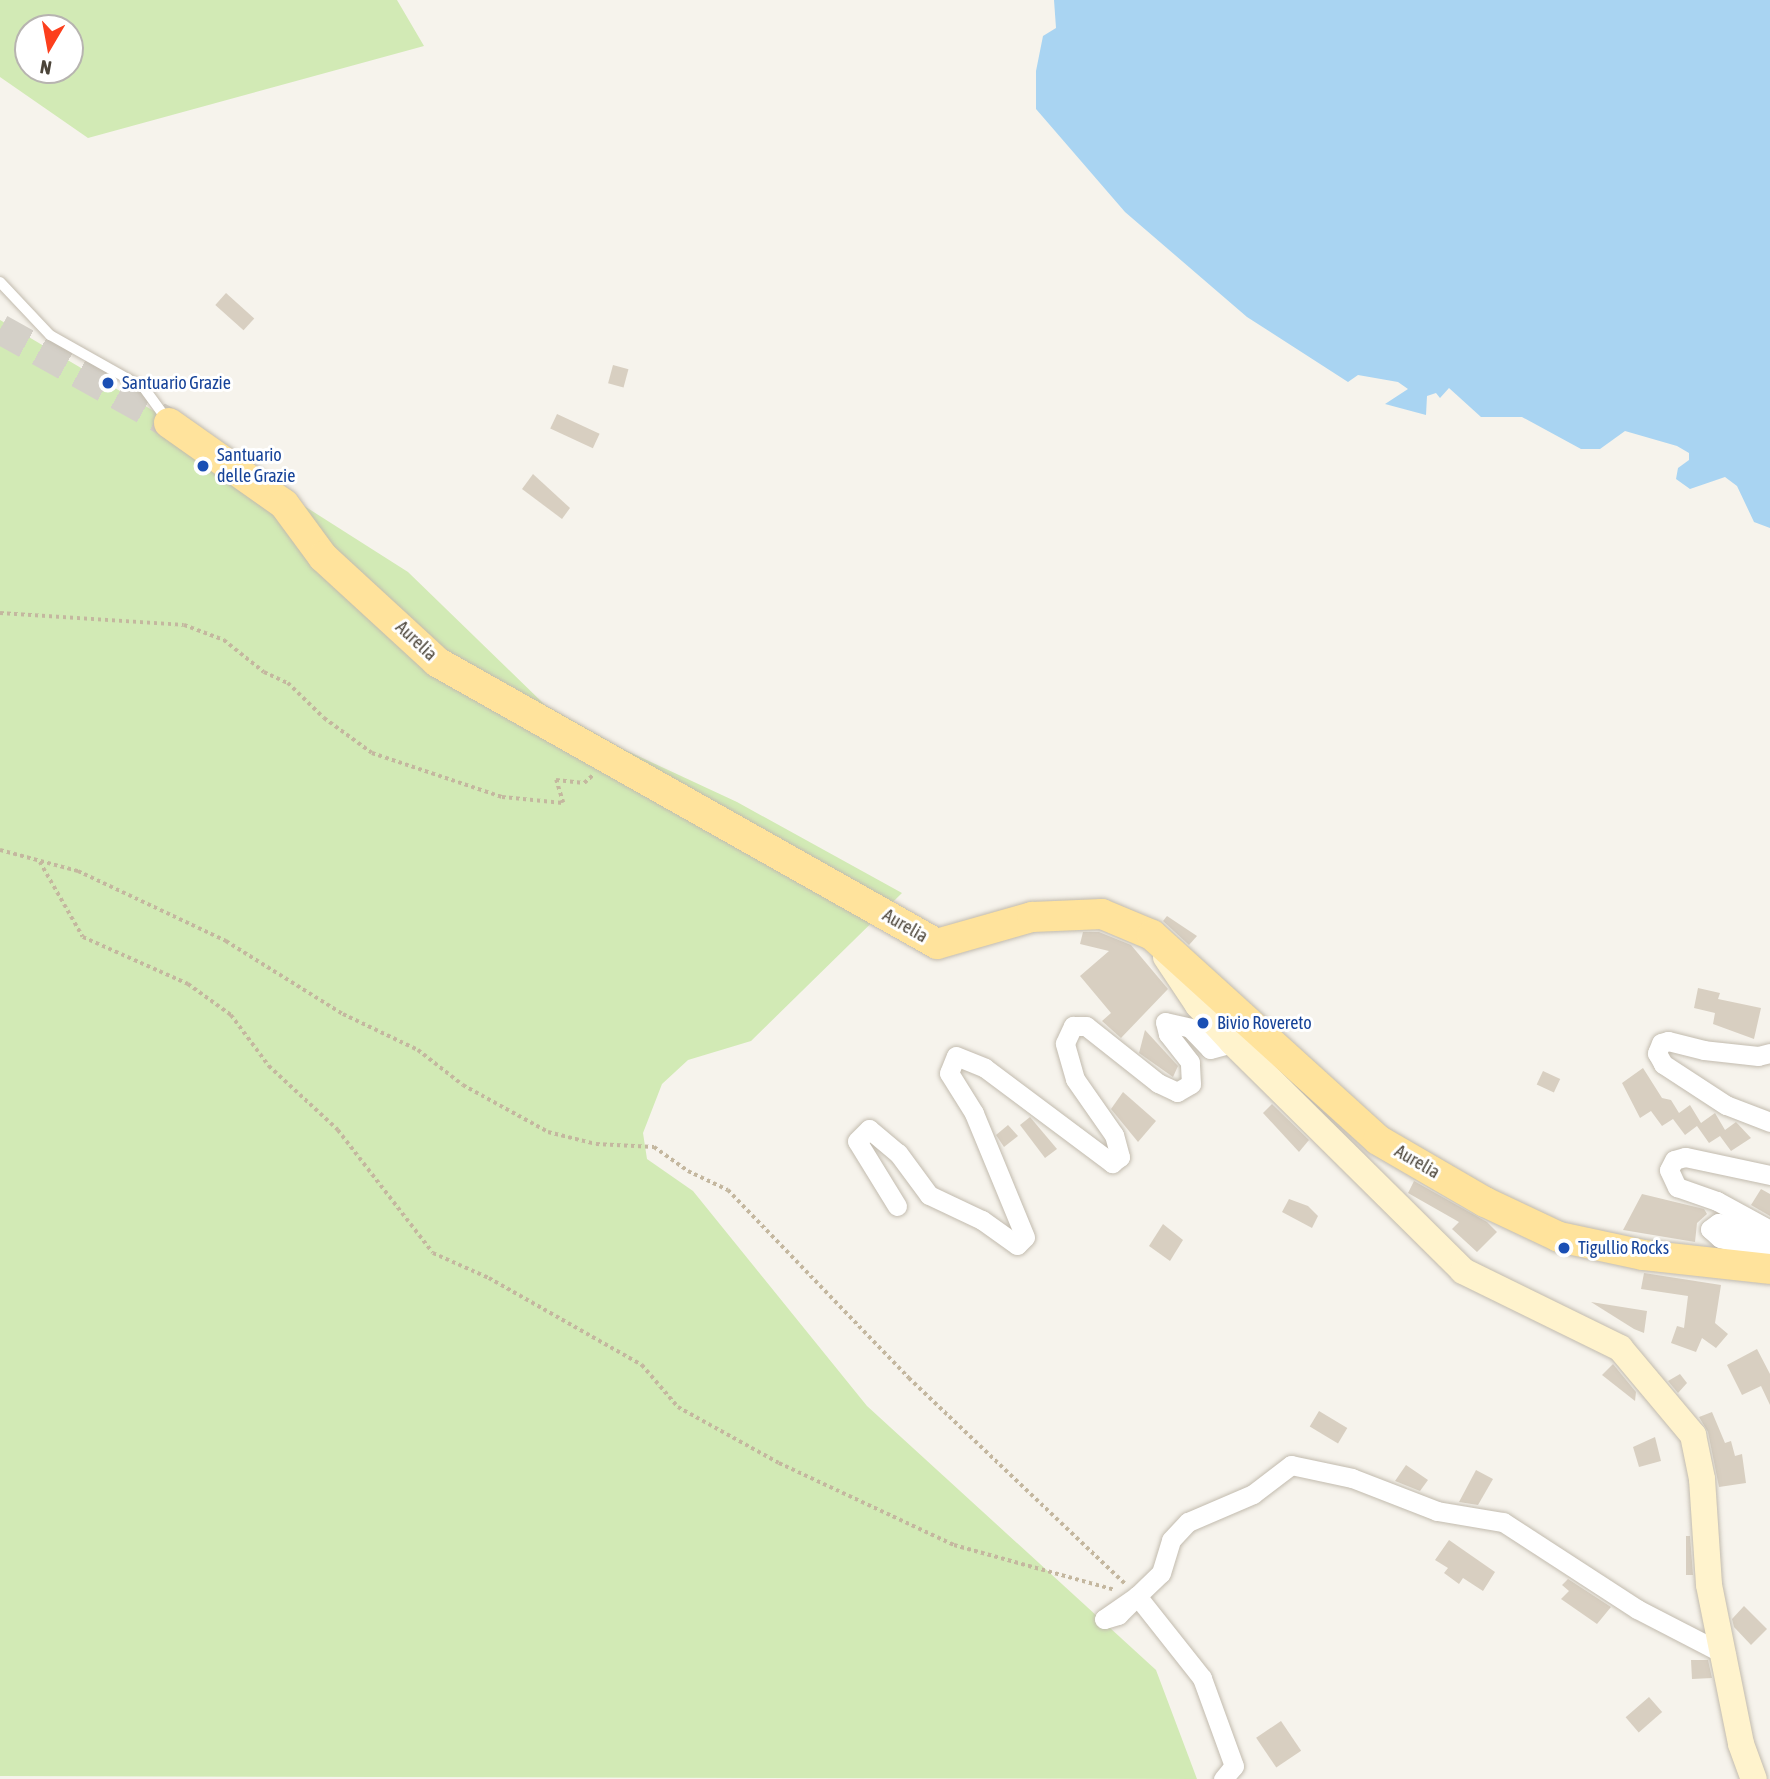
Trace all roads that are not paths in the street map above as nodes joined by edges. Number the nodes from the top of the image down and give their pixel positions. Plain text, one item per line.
1 (0, 282) edge
2 (169, 423) joint
3 (1152, 935) junction
4 (1233, 1042) junction
5 (1770, 1053) edge
6 (1770, 1122) edge
7 (1770, 1175) edge
8 (897, 1206) dead end
9 (1770, 1230) edge
10 (1770, 1239) edge
11 (1770, 1251) edge
12 (1770, 1269) edge
13 (1726, 1655) junction
14 (1223, 1779) edge
15 (1754, 1779) edge

1 - 2 lane
2 - 3 main road, Aurelia
3 - 4 street
3 - 12 main road, Aurelia
4 - 8 street
4 - 13 street
5 - 6 street
7 - 9 street
10 - 11 street
13 - 14 street
13 - 15 street

